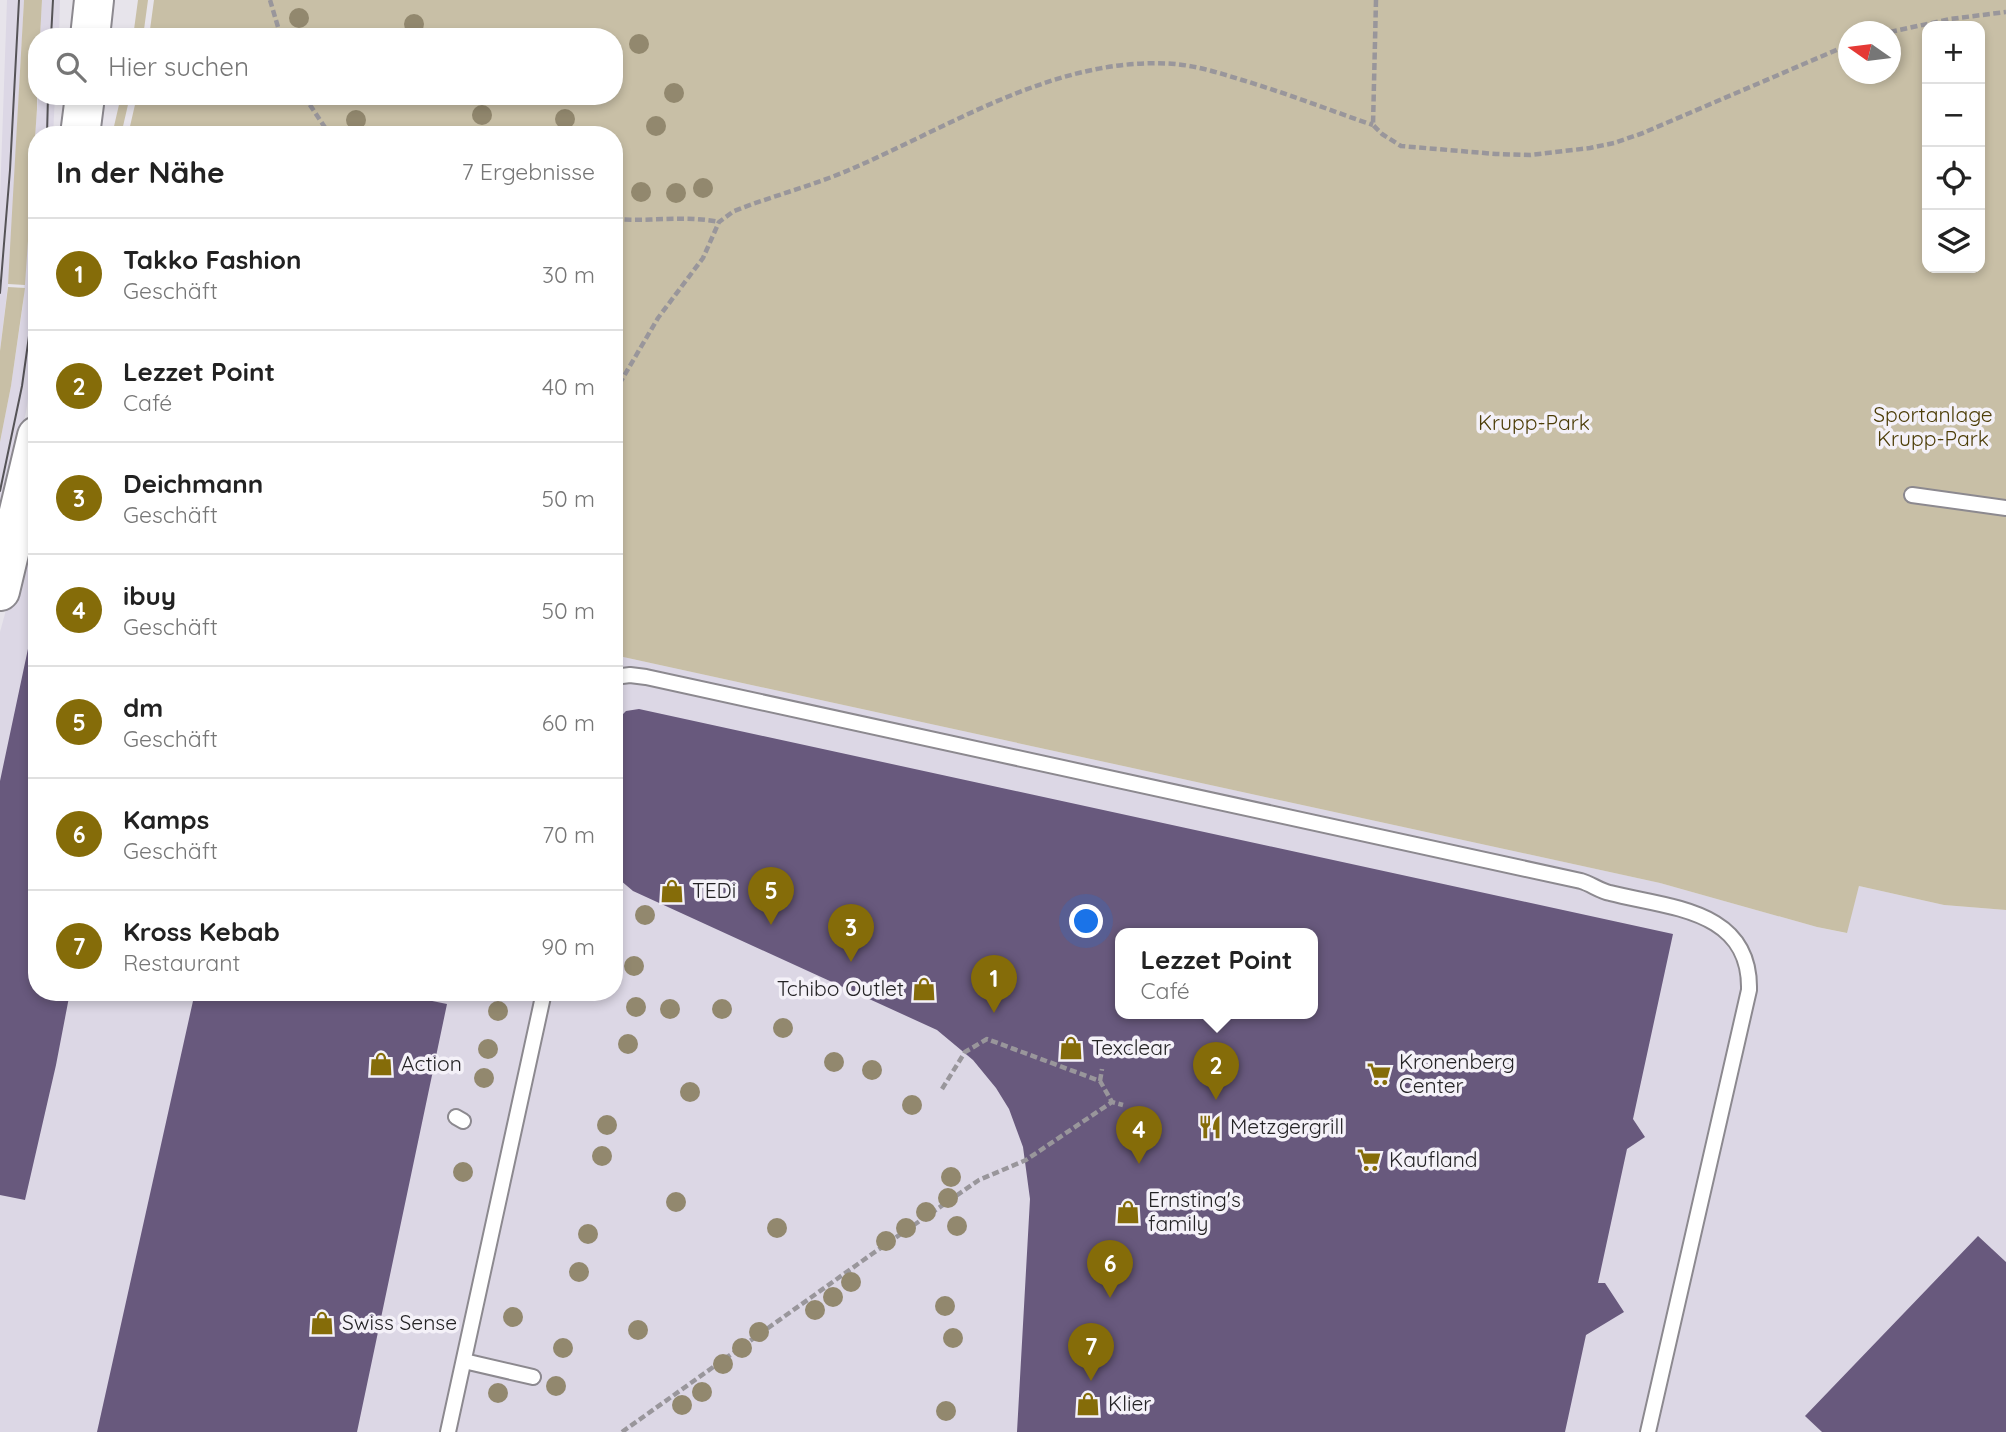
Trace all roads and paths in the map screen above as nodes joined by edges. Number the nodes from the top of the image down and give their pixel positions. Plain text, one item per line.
1 (94, 0) edge
2 (270, 0) edge
3 (1376, 0) edge
4 (2006, 12) edge
5 (91, 28) edge
6 (278, 28) edge
7 (1901, 30) edge
8 (1838, 50) edge
9 (84, 105) edge
10 (309, 105) edge
11 (1373, 125) junction
12 (81, 126) edge
13 (324, 126) edge
14 (623, 219) edge
15 (719, 222) junction
16 (623, 378) edge
17 (28, 474) edge
18 (1912, 495) dead end
19 (2006, 508) edge
20 (0, 591) edge
21 (623, 676) edge
22 (542, 1001) edge
23 (1102, 1069) dead end
24 (1100, 1081) junction
25 (942, 1089) dead end
26 (1112, 1102) junction
27 (1123, 1105) dead end
28 (464, 1361) junction
29 (533, 1377) dead end
30 (448, 1432) edge
31 (622, 1432) edge
32 (1648, 1432) edge

1 - 5 main road
2 - 6 path
3 - 11 path
4 - 7 path
8 - 11 path
9 - 12 main road
10 - 13 path
11 - 15 path
14 - 15 path
15 - 16 path
17 - 20 main road
18 - 19 lane
21 - 32 lane
22 - 28 lane
23 - 24 path
24 - 25 path
24 - 26 path
26 - 27 path
26 - 31 path
28 - 29 lane
28 - 30 lane

